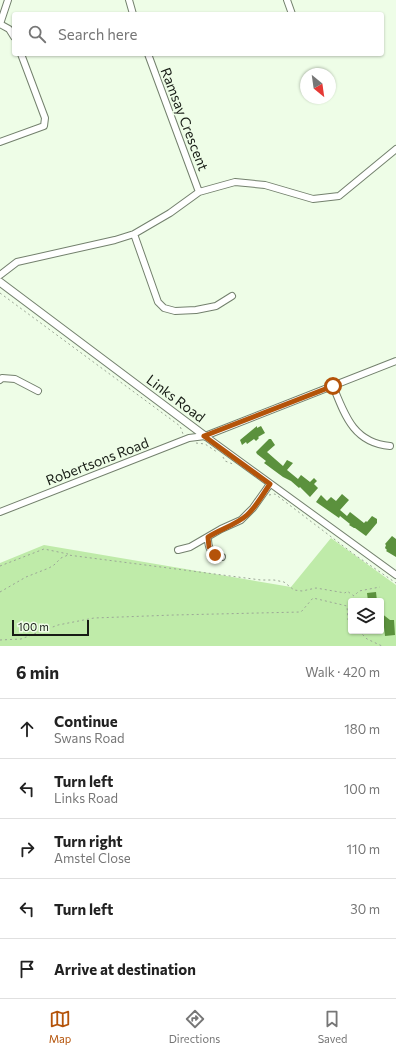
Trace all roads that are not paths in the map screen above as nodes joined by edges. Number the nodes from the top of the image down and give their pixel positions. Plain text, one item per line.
1 (8, 0) edge
2 (129, 0) edge
3 (287, 0) edge
4 (132, 12) edge
5 (291, 12) edge
6 (0, 24) edge
7 (12, 34) edge
8 (22, 56) edge
9 (149, 56) edge
10 (0, 142) edge
11 (396, 149) edge
12 (199, 192) junction
13 (134, 234) junction
14 (0, 275) edge
15 (0, 282) edge
16 (232, 296) dead end
17 (396, 361) edge
18 (0, 380) edge
19 (333, 386) junction
20 (38, 391) dead end
21 (204, 436) junction
22 (390, 446) dead end
23 (270, 484) junction
24 (0, 512) edge
25 (208, 537) junction
26 (178, 550) dead end
27 (222, 557) dead end
28 (396, 575) edge

1 - 6 street
2 - 4 street
3 - 5 street
6 - 7 street
8 - 10 street
9 - 12 street, Ramsay Crescent
11 - 12 street
12 - 13 street
13 - 14 street
13 - 16 street
15 - 21 street, Links Road
17 - 19 street, Robertsons Road
18 - 20 street
19 - 21 street, Robertsons Road
19 - 22 street
21 - 23 street, Links Road
21 - 24 street, Robertsons Road
23 - 25 street
23 - 28 street, Links Road
25 - 26 street
25 - 27 street

